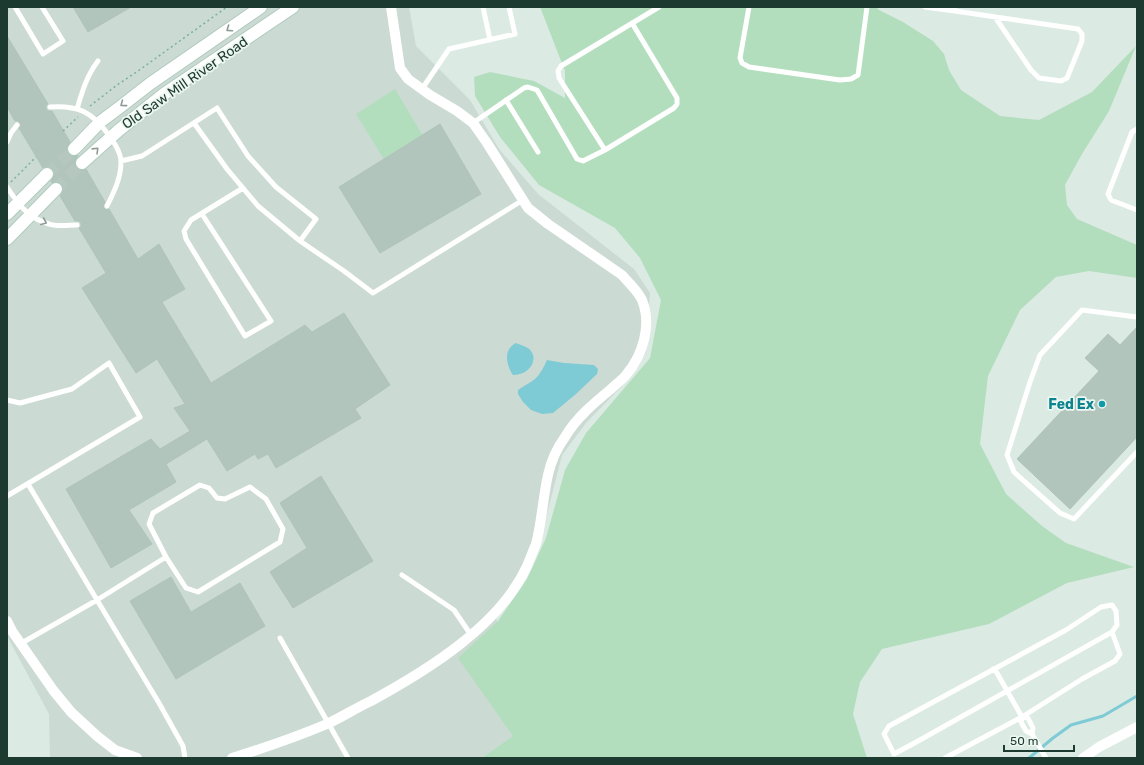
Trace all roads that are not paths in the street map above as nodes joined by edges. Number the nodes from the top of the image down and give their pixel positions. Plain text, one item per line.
1 (15, 7) edge
2 (42, 7) edge
3 (261, 7) edge
4 (293, 7) edge
5 (390, 7) edge
6 (483, 7) edge
7 (509, 7) edge
8 (659, 7) edge
9 (749, 7) edge
10 (867, 7) edge
11 (925, 7) edge
12 (955, 9) edge
13 (995, 18) junction
14 (632, 23) junction
15 (490, 40) junction
16 (98, 61) dead end
17 (422, 89) junction
18 (506, 100) junction
19 (50, 107) dead end
20 (78, 109) junction
21 (100, 122) junction
22 (194, 123) junction
23 (473, 124) junction
24 (18, 125) dead end
25 (1137, 129) edge
26 (9, 131) edge
27 (110, 137) junction
28 (7, 142) edge
29 (74, 149) tunnel mouth
30 (605, 150) junction
31 (538, 152) dead end
32 (121, 161) junction
33 (82, 164) tunnel mouth
34 (47, 174) tunnel mouth
35 (7, 187) edge
36 (243, 188) junction
37 (56, 189) tunnel mouth
38 (523, 200) junction
39 (17, 203) junction
40 (107, 206) dead end
41 (1137, 210) edge
42 (7, 214) edge
43 (202, 214) junction
44 (30, 216) junction
45 (78, 225) dead end
46 (7, 239) edge
47 (300, 241) junction
48 (1137, 318) edge
49 (7, 400) edge
50 (1137, 452) edge
51 (28, 484) junction
52 (7, 496) edge
53 (166, 557) junction
54 (402, 575) dead end
55 (97, 600) junction
56 (7, 622) edge
57 (1112, 632) junction
58 (471, 635) junction
59 (280, 638) dead end
60 (20, 644) junction
61 (993, 669) junction
62 (1008, 691) junction
63 (1022, 717) junction
64 (329, 723) junction
65 (1137, 727) edge
66 (1032, 734) junction
67 (894, 756) edge
68 (136, 758) edge
69 (185, 758) edge
70 (232, 758) edge
71 (348, 758) edge
72 (945, 758) edge
73 (1046, 758) edge
74 (1083, 758) edge

1 - 2 lane
3 -> 21 street, Old Saw Mill River Road
4 - 27 street, Old Saw Mill River Road
5 - 17 street
6 - 15 lane
7 - 15 lane
8 - 14 lane
9 - 10 lane
11 - 12 lane
12 - 13 lane
13 - 13 lane
14 - 30 lane
14 - 30 lane
15 - 17 lane
16 - 20 lane
17 - 23 street
18 - 23 lane
18 - 30 lane
18 - 31 lane
19 - 20 lane
20 - 21 lane
21 - 27 lane
21 - 29 street, Old Saw Mill River Road
22 - 32 lane
22 - 36 lane
22 - 47 lane
23 - 38 street
24 - 26 lane
25 - 41 lane
26 - 28 lane
27 - 32 lane
33 -> 27 street, Old Saw Mill River Road
32 - 40 lane
34 - 39 street
35 - 39 lane
36 - 43 lane
36 - 47 lane
37 - 44 street
38 - 47 lane
38 - 58 street
39 - 42 street
39 - 44 lane
43 - 43 lane
44 -> 45 lane
44 - 46 street
48 - 50 lane
49 - 51 lane
51 - 52 lane
51 - 55 lane
53 - 53 lane
53 - 55 lane
54 - 58 lane
55 - 60 lane
55 - 69 lane
56 - 60 street
57 - 61 lane
57 - 62 lane
57 - 63 lane
58 - 64 street
59 - 64 lane
60 - 68 street
61 - 62 lane
61 - 67 lane
62 - 63 lane
62 - 67 lane
63 - 66 lane
63 - 66 lane
63 - 72 lane
64 - 70 street
64 - 71 lane
65 - 74 street
66 - 73 lane

